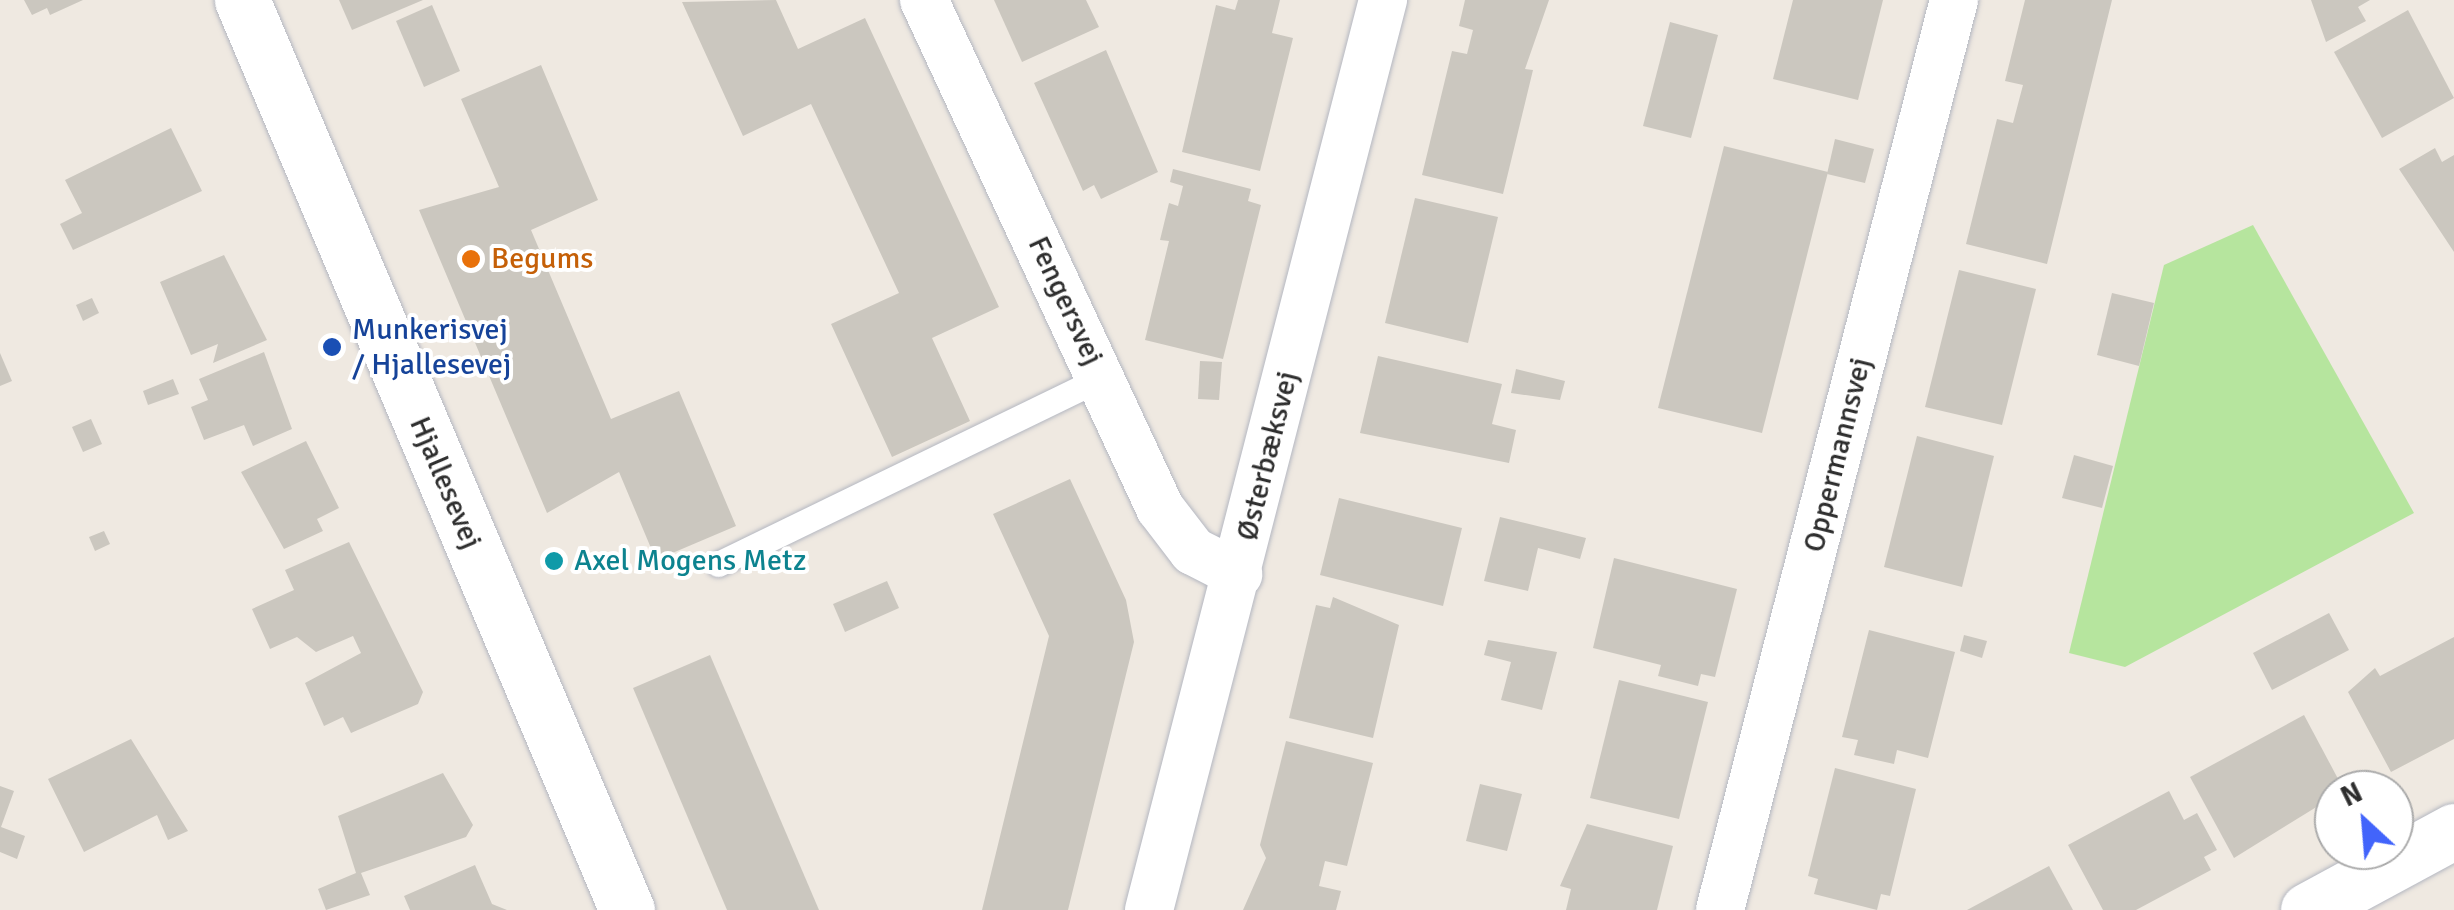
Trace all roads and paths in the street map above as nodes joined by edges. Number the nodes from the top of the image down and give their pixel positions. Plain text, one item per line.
1 (242, 0) edge
2 (924, 0) edge
3 (1383, 0) edge
4 (1954, 0) edge
5 (1100, 378) junction
6 (718, 564) dead end
7 (1238, 574) junction
8 (2454, 830) edge
9 (627, 910) edge
10 (1150, 910) edge
11 (1720, 910) edge
12 (2308, 910) edge

1 - 9 street, Hjallesevej
2 - 5 street, Fengersvej
3 - 7 street, Østerbæksvej
4 - 11 street, Oppermannsvej
5 - 6 lane
5 - 7 street, Fengersvej
7 - 10 street, Østerbæksvej
8 - 12 street

